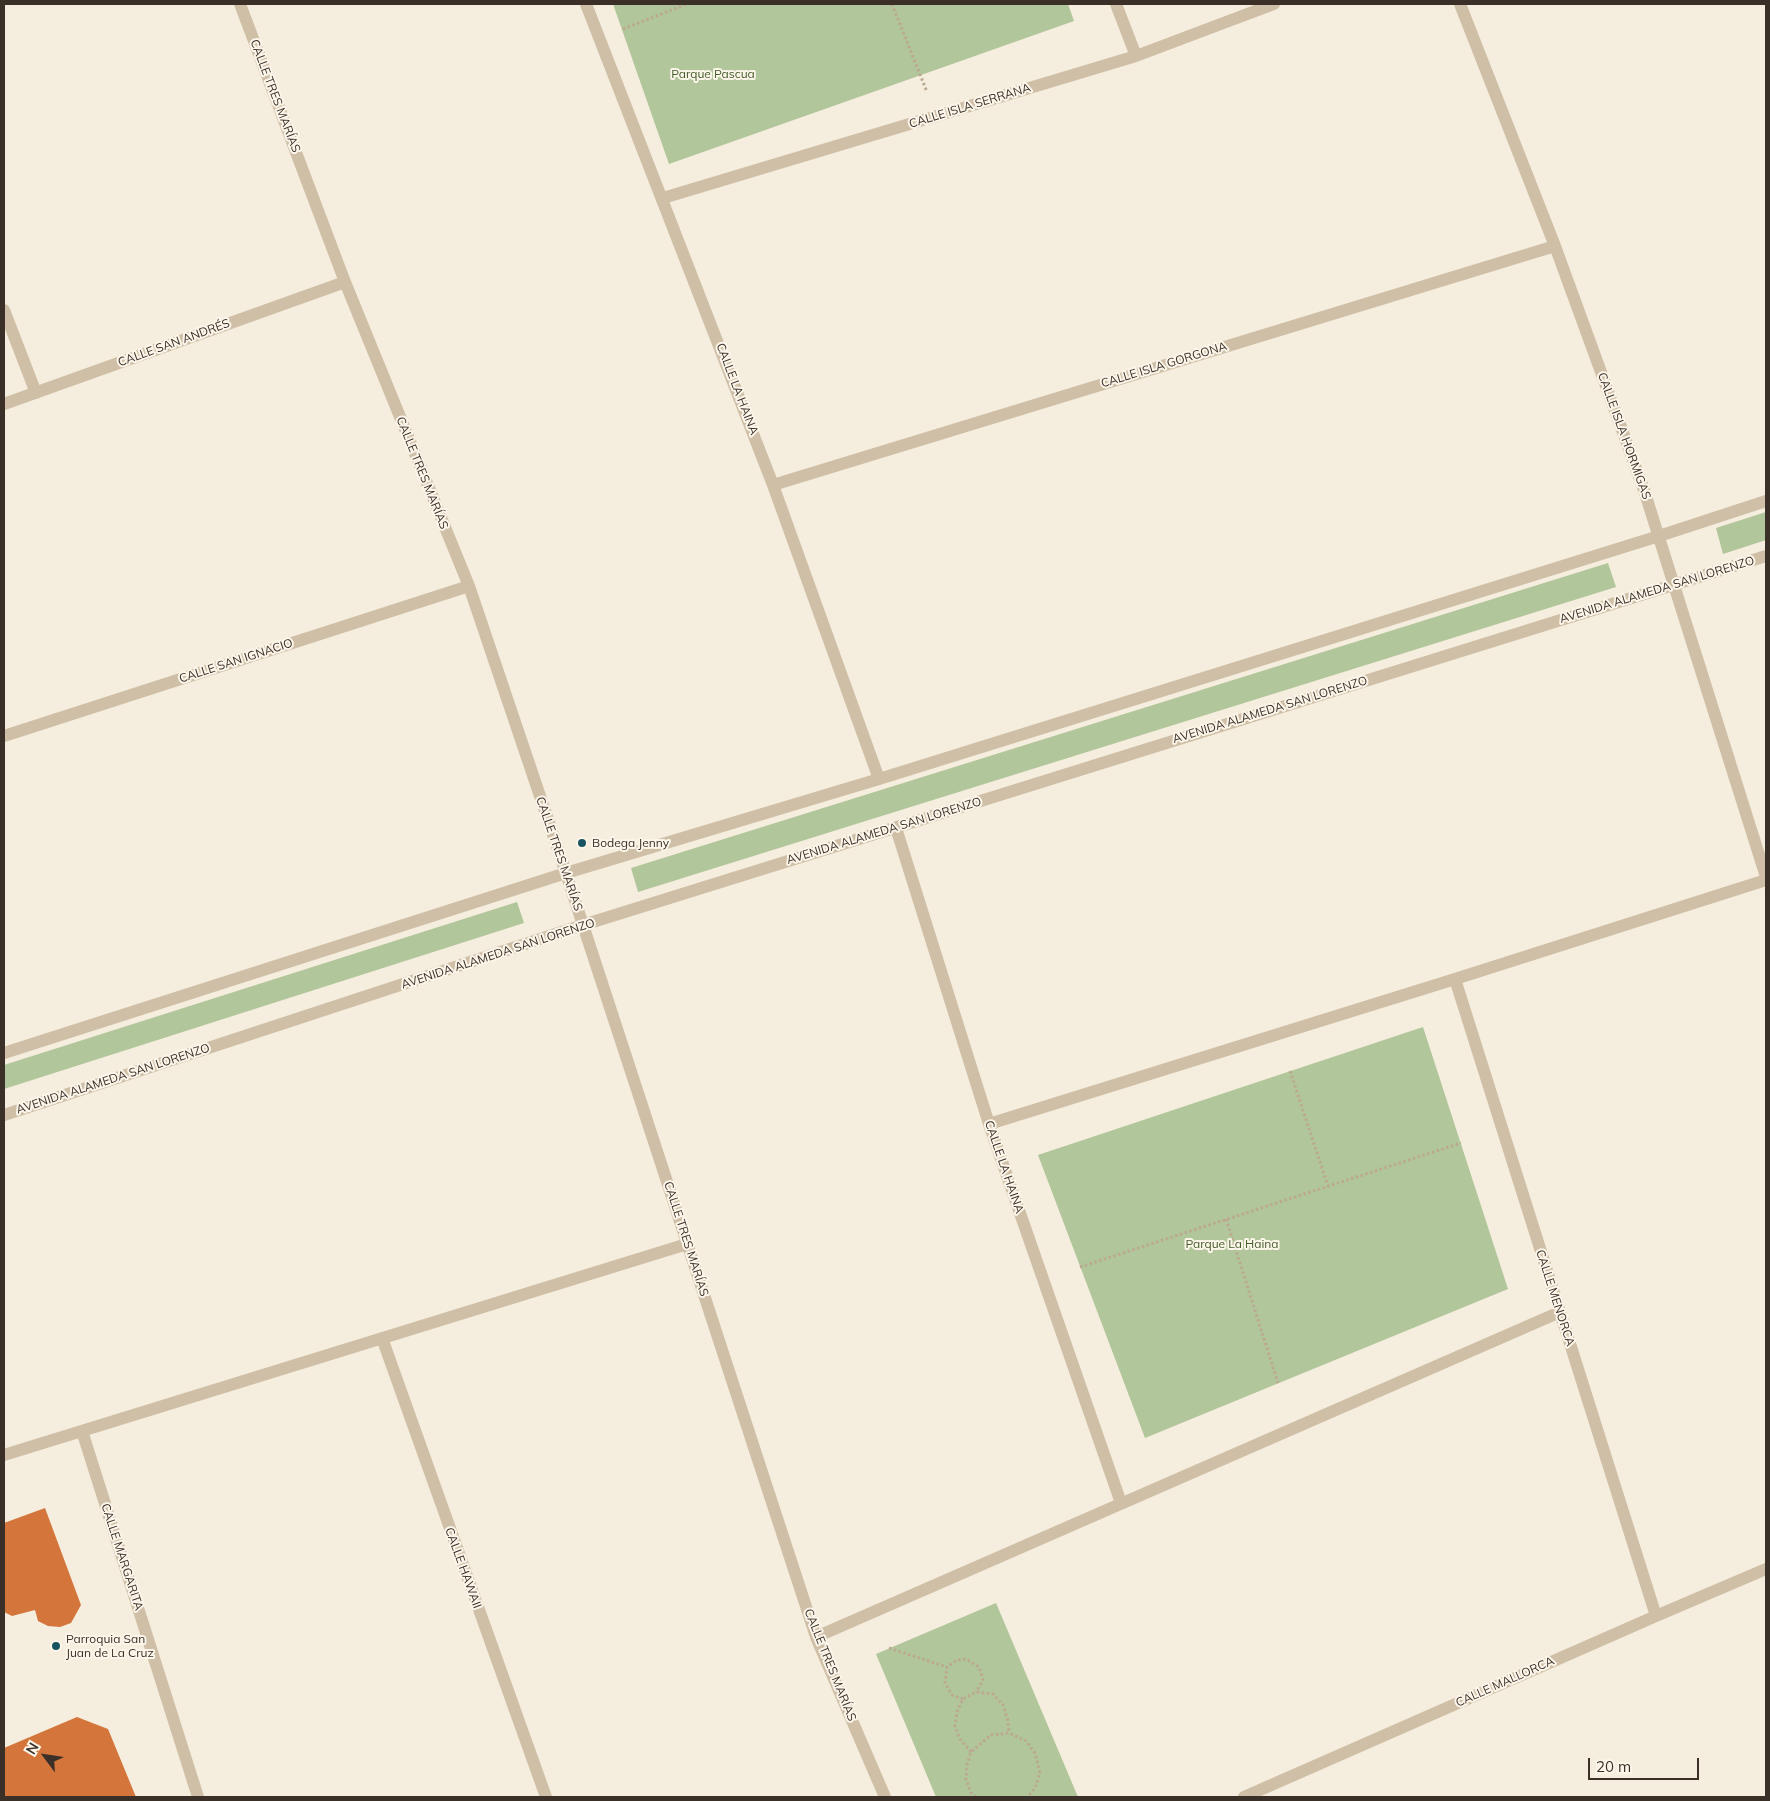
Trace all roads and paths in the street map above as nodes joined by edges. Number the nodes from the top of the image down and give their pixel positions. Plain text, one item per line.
1 (240, 4) edge
2 (586, 4) edge
3 (688, 4) edge
4 (892, 4) edge
5 (1116, 4) edge
6 (1274, 4) edge
7 (1460, 4) edge
8 (599, 37) junction
9 (1136, 56) junction
10 (938, 115) junction
11 (662, 198) junction
12 (1555, 246) junction
13 (345, 282) junction
14 (4, 310) edge
15 (36, 393) junction
16 (4, 404) edge
17 (774, 485) junction
18 (1766, 501) edge
19 (1659, 536) junction
20 (1766, 556) edge
21 (1674, 584) junction
22 (469, 586) junction
23 (4, 736) edge
24 (878, 779) junction
25 (896, 828) junction
26 (566, 873) junction
27 (1766, 878) edge
28 (583, 925) junction
29 (1454, 979) junction
30 (4, 1053) edge
31 (1290, 1071) dead end
32 (4, 1115) edge
33 (989, 1124) junction
34 (1461, 1143) dead end
35 (1328, 1186) junction
36 (1226, 1219) junction
37 (687, 1244) junction
38 (1080, 1267) dead end
39 (1560, 1312) junction
40 (382, 1338) junction
41 (1278, 1383) dead end
42 (82, 1431) junction
43 (4, 1455) edge
44 (1120, 1503) junction
45 (1766, 1569) edge
46 (1656, 1616) junction
47 (816, 1637) junction
48 (889, 1648) dead end
49 (947, 1667) junction
50 (976, 1692) junction
51 (963, 1699) junction
52 (1009, 1733) junction
53 (971, 1752) junction
54 (198, 1797) edge
55 (546, 1797) edge
56 (885, 1797) edge
57 (976, 1797) edge
58 (1027, 1797) edge
59 (1244, 1797) edge

1 - 13 street, CALLE TRES MARÍAS
2 - 8 street, CALLE LA HAINA
3 - 8 path
4 - 10 path
5 - 9 street
6 - 9 street, CALLE ISLA SERRANA
7 - 12 street, CALLE ISLA HORMIGAS
8 - 11 street, CALLE LA HAINA
9 - 10 street, CALLE ISLA SERRANA
10 - 11 street, CALLE ISLA SERRANA
11 - 17 street, CALLE LA HAINA
12 - 17 street, CALLE ISLA GORGONA
12 - 19 street, CALLE ISLA HORMIGAS
13 - 15 street, CALLE SAN ANDRÉS
13 - 22 street, CALLE TRES MARÍAS
14 - 15 street
15 - 16 street, CALLE SAN ANDRÉS
17 - 24 street, CALLE LA HAINA
18 - 19 street
19 - 21 street, CALLE ISLA HORMIGAS
19 - 24 street
20 - 21 street, AVENIDA ALAMEDA SAN LORENZO
21 - 25 street, AVENIDA ALAMEDA SAN LORENZO
21 - 27 street, CALLE ISLA HORMIGAS
22 - 23 street, CALLE SAN IGNACIO
22 - 26 street, CALLE TRES MARÍAS
24 - 26 street
25 - 28 street, AVENIDA ALAMEDA SAN LORENZO
25 - 33 street, CALLE LA HAINA
26 - 28 street, CALLE TRES MARÍAS
26 - 30 street
27 - 29 street
28 - 32 street, AVENIDA ALAMEDA SAN LORENZO
28 - 37 street, CALLE TRES MARÍAS
29 - 33 street
29 - 39 street, CALLE MENORCA
31 - 35 path
33 - 44 street, CALLE LA HAINA
34 - 35 path
35 - 36 path
36 - 38 path
36 - 41 path
37 - 40 street
37 - 47 street, CALLE TRES MARÍAS
39 - 44 street
39 - 46 street, CALLE MENORCA
40 - 42 street
40 - 55 street, CALLE HAWAII
42 - 43 street
42 - 54 street, CALLE MARGARITA
44 - 47 street
45 - 46 street, CALLE MALLORCA
46 - 59 street, CALLE MALLORCA
47 - 56 street, CALLE TRES MARÍAS
48 - 49 path
49 - 50 path
49 - 51 path
50 - 51 path
50 - 52 path
51 - 53 path
52 - 53 path
52 - 58 path
53 - 57 path

